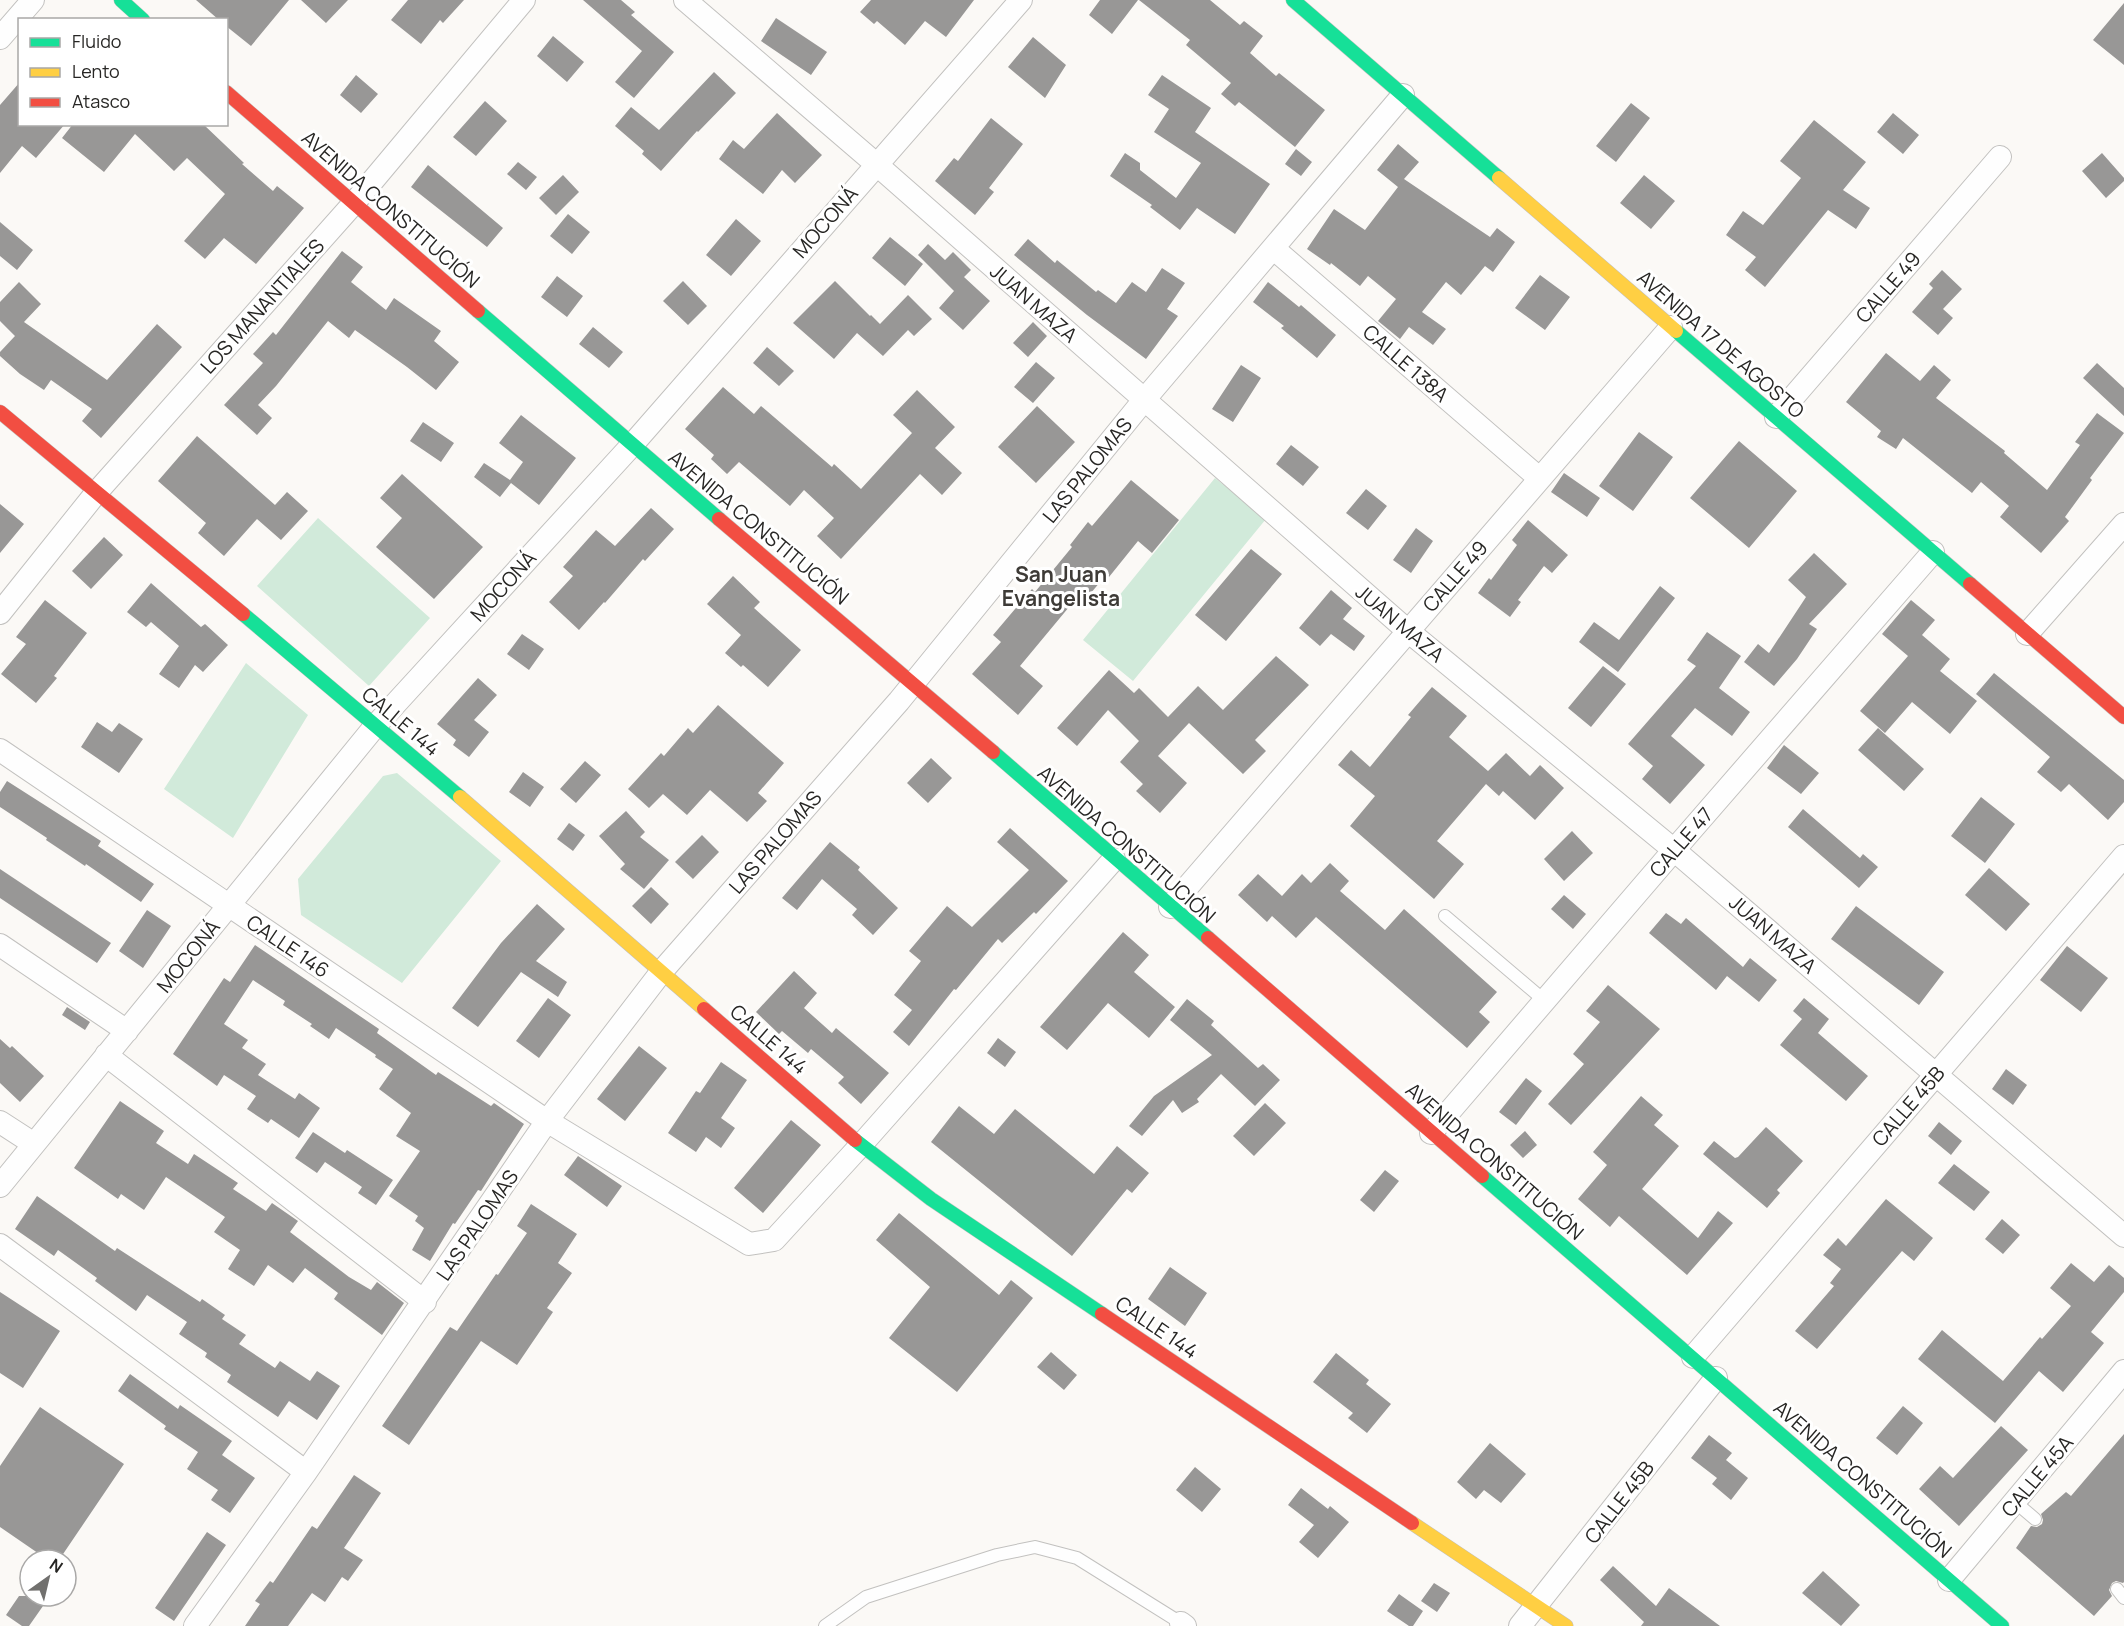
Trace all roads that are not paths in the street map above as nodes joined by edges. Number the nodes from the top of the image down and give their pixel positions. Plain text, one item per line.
1 (33, 0) edge
2 (121, 0) edge
3 (524, 0) edge
4 (685, 0) edge
5 (1021, 0) edge
6 (1293, 0) edge
7 (141, 18) edge
8 (0, 38) edge
9 (228, 94) edge
10 (1402, 95) junction
11 (2000, 157) dead end
12 (876, 164) junction
13 (354, 203) junction
14 (1273, 248) junction
15 (1671, 327) junction
16 (1144, 400) junction
17 (0, 412) edge
18 (1776, 417) junction
19 (632, 445) junction
20 (1539, 478) junction
21 (96, 493) junction
22 (2124, 524) edge
23 (1933, 552) junction
24 (0, 613) edge
25 (1408, 631) junction
26 (2027, 634) junction
27 (913, 683) junction
28 (2124, 717) edge
29 (376, 725) junction
30 (0, 750) edge
31 (1674, 850) junction
32 (2124, 856) edge
33 (1114, 859) junction
34 (229, 906) junction
35 (1170, 907) junction
36 (1445, 916) dead end
37 (0, 945) edge
38 (662, 971) junction
39 (1545, 1001) junction
40 (127, 1030) junction
41 (106, 1056) junction
42 (1935, 1074) junction
43 (548, 1121) junction
44 (0, 1122) edge
45 (1431, 1133) junction
46 (34, 1144) junction
47 (861, 1145) junction
48 (0, 1186) edge
49 (2124, 1236) edge
50 (0, 1245) edge
51 (425, 1302) junction
52 (1692, 1357) junction
53 (2124, 1371) edge
54 (1716, 1378) junction
55 (306, 1473) junction
56 (2015, 1502) junction
57 (2035, 1519) dead end
58 (1949, 1580) junction
59 (1537, 1606) junction
60 (1183, 1625) edge
61 (195, 1626) edge
62 (825, 1626) edge
63 (1520, 1626) edge
64 (1566, 1626) edge
65 (2002, 1626) edge

1 - 8 street
2 - 7 main road
3 - 13 street, LOS MANANTIALES
4 - 12 street, JUAN MAZA
5 - 12 street, MOCONÁ
6 - 10 main road, AVENIDA 17 DE AGOSTO
9 - 13 main road, AVENIDA CONSTITUCIÓN
10 - 14 street, LAS PALOMAS
10 - 15 main road, AVENIDA 17 DE AGOSTO
11 - 18 street, CALLE 49
12 - 16 street, JUAN MAZA
12 - 19 street, MOCONÁ
13 - 19 main road, AVENIDA CONSTITUCIÓN
13 - 21 street, LOS MANANTIALES
14 - 16 street, LAS PALOMAS
14 - 20 street, CALLE 138A
15 - 18 main road, AVENIDA 17 DE AGOSTO
15 - 20 street, CALLE 49
16 - 25 street, JUAN MAZA
16 - 27 street, LAS PALOMAS
17 - 21 main road, CALLE 144
18 - 23 main road, AVENIDA 17 DE AGOSTO
19 - 27 main road, AVENIDA CONSTITUCIÓN
19 - 29 street, MOCONÁ
20 - 25 street, CALLE 49
21 - 24 street, LOS MANANTIALES
21 - 29 main road, CALLE 144
22 - 26 street
23 - 26 main road, AVENIDA 17 DE AGOSTO
23 - 31 street, CALLE 47
25 - 31 street, JUAN MAZA
25 - 35 street, CALLE 49
26 - 28 main road, AVENIDA 17 DE AGOSTO
27 - 33 main road, AVENIDA CONSTITUCIÓN
27 - 38 street, LAS PALOMAS
29 - 34 street, MOCONÁ
29 - 38 main road, CALLE 144
30 - 34 street, CALLE 146
31 - 39 street, CALLE 47
31 - 42 street, JUAN MAZA
32 - 42 street, CALLE 45B
33 - 35 main road, AVENIDA CONSTITUCIÓN
33 - 47 street, CALLE 146
34 - 40 street, MOCONÁ
34 - 43 street, CALLE 146
35 - 45 main road, AVENIDA CONSTITUCIÓN
36 - 39 lane
37 - 40 street
38 - 43 street, LAS PALOMAS
38 - 47 main road, CALLE 144
39 - 45 street, CALLE 47
40 - 41 street, MOCONÁ
41 - 46 street, MOCONÁ
41 - 51 street
42 - 49 street, JUAN MAZA
42 - 52 street, CALLE 45B
43 - 47 street, CALLE 146
43 - 51 street, LAS PALOMAS
44 - 46 street
45 - 52 main road, AVENIDA CONSTITUCIÓN
46 - 48 street, MOCONÁ
47 - 59 main road, CALLE 144
50 - 55 street
51 - 55 street, LAS PALOMAS
52 - 54 main road, AVENIDA CONSTITUCIÓN
53 - 56 street, CALLE 45A
54 - 58 main road, AVENIDA CONSTITUCIÓN
54 - 59 street, CALLE 45B
55 - 61 street, LAS PALOMAS
56 - 57 lane
56 - 58 street, CALLE 45A
58 - 65 main road, AVENIDA CONSTITUCIÓN
59 - 63 street, CALLE 45B
59 - 64 main road, CALLE 144
60 - 62 lane

